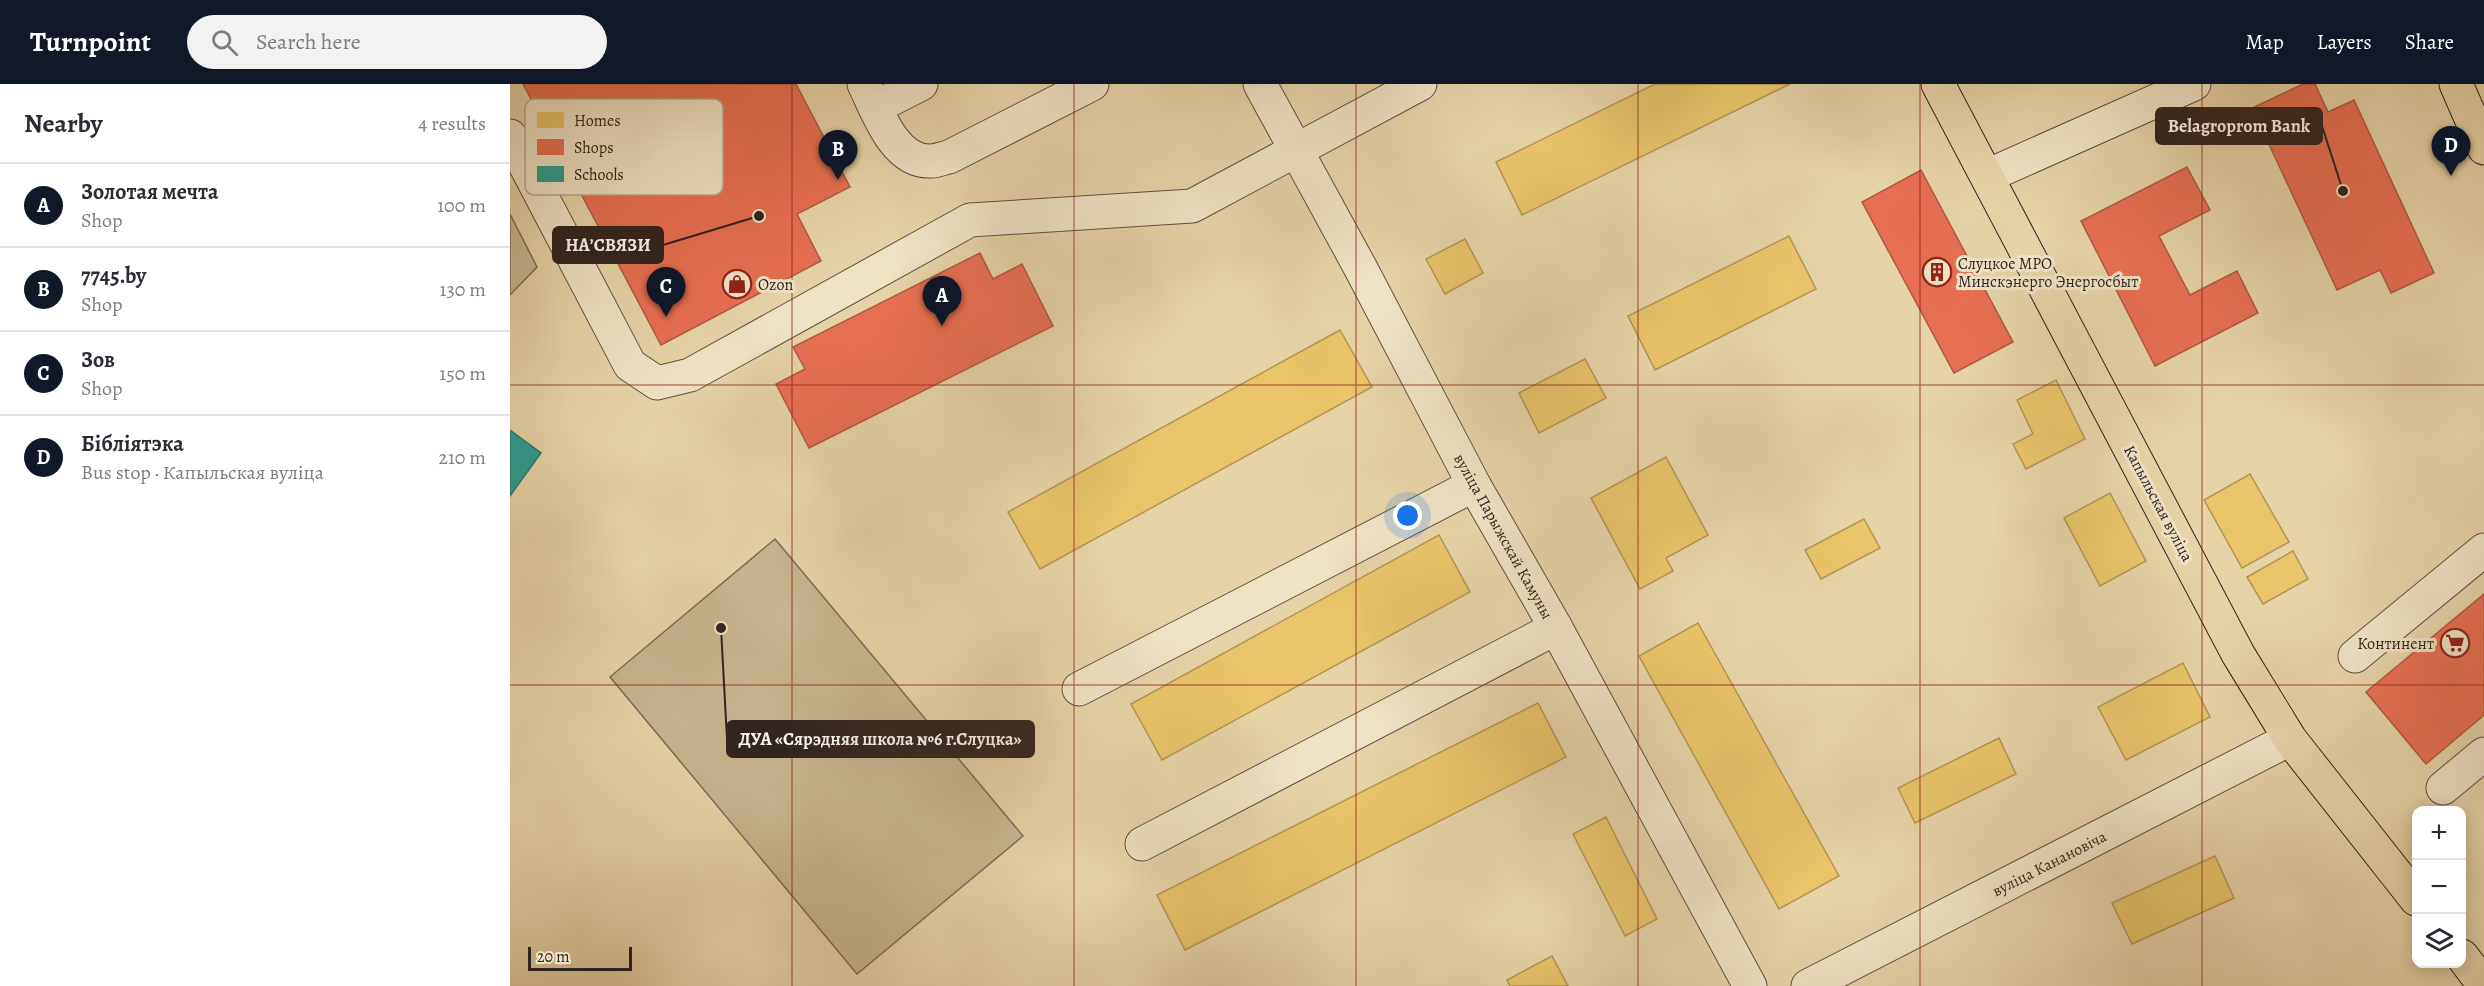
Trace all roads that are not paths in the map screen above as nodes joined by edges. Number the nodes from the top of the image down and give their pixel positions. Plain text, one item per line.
1 (921, 84) edge
2 (1092, 84) edge
3 (1260, 84) edge
4 (1420, 84) edge
5 (1938, 84) edge
6 (2194, 84) edge
7 (2456, 84) edge
8 (870, 95) edge
9 (510, 136) edge
10 (2484, 148) edge
11 (1296, 149) junction
12 (525, 165) edge
13 (1987, 176) junction
14 (541, 195) edge
15 (1474, 485) junction
16 (2484, 550) edge
17 (1556, 628) junction
18 (2355, 656) dead end
19 (1079, 689) dead end
20 (2290, 739) junction
21 (2484, 754) edge
22 (2443, 788) dead end
23 (1142, 844) dead end
24 (2412, 894) edge
25 (2466, 961) edge
26 (1823, 983) edge
27 (2484, 985) edge
28 (1750, 986) edge

1 - 8 street
2 - 8 street
3 - 11 street, вуліца Парыжскай Камуны
4 - 11 street
5 - 13 main road, Капыльская вуліца
6 - 13 street
7 - 10 main road
9 - 12 street
11 - 14 street
11 - 15 street, вуліца Парыжскай Камуны
13 - 20 main road, Капыльская вуліца
15 - 17 street, вуліца Парыжскай Камуны
15 - 19 street
16 - 18 street
17 - 23 street
17 - 28 street, вуліца Парыжскай Камуны
20 - 24 main road, Капыльская вуліца
20 - 26 street, вуліца Канановіча
21 - 22 street
25 - 27 main road

